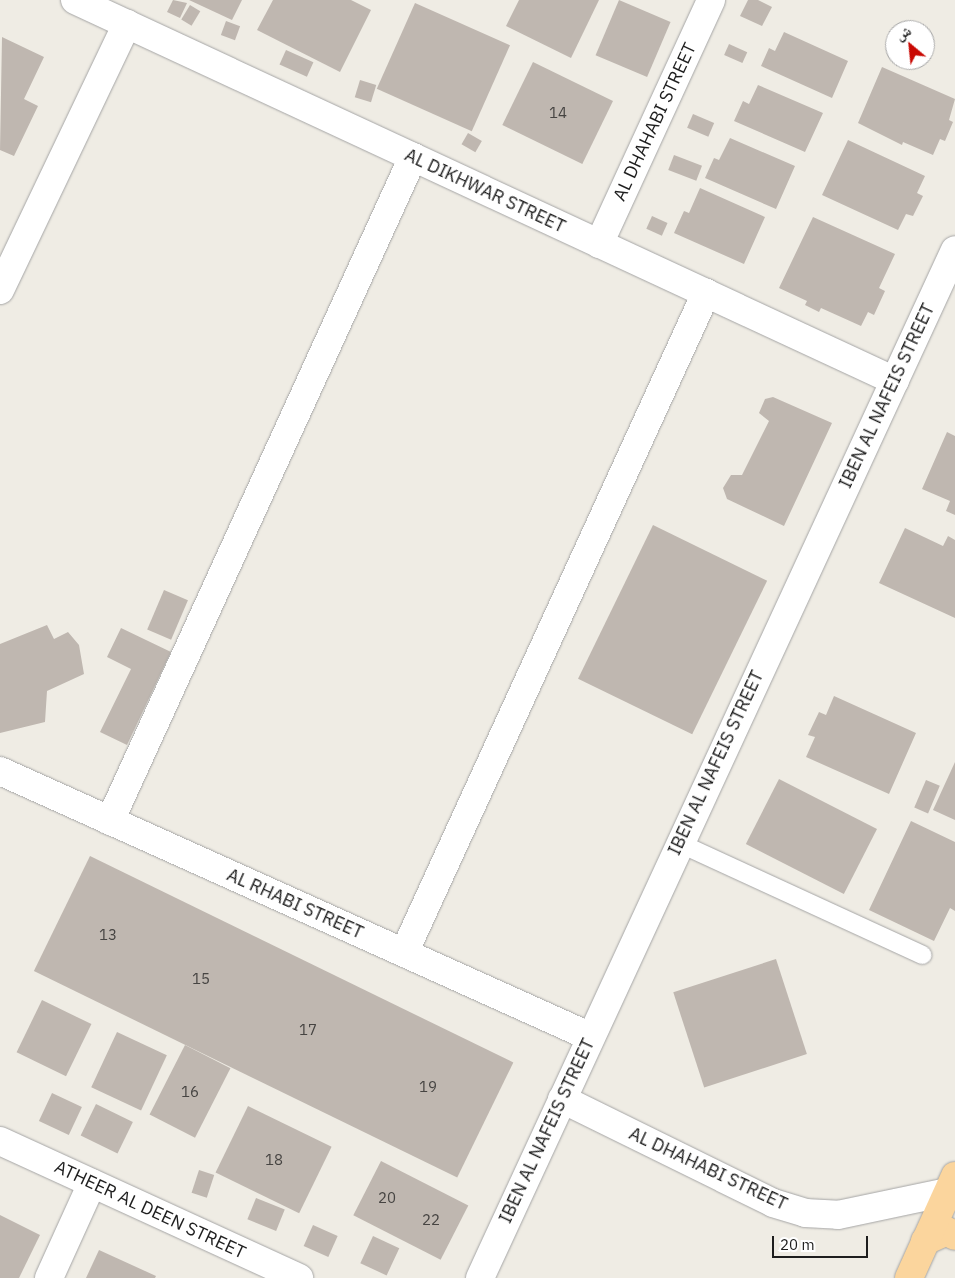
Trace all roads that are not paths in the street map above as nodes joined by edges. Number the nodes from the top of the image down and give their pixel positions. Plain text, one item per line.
1 (75, 0) edge
2 (711, 0) edge
3 (127, 24) junction
4 (414, 158) junction
5 (600, 244) junction
6 (955, 250) edge
7 (948, 286) edge
8 (0, 290) edge
9 (706, 293) junction
10 (895, 381) junction
11 (0, 771) edge
12 (110, 821) junction
13 (679, 842) junction
14 (404, 953) junction
15 (923, 955) dead end
16 (591, 1037) junction
17 (562, 1099) junction
18 (0, 1141) edge
19 (92, 1183) junction
20 (951, 1184) edge
21 (955, 1236) edge
22 (925, 1242) junction
23 (287, 1275) edge
24 (50, 1278) edge
25 (480, 1278) edge
26 (909, 1278) edge

1 - 3 street, AL DIKHWAR STREET
2 - 5 street, AL DHAHABI STREET
3 - 4 street, AL DIKHWAR STREET
3 - 8 street
4 - 5 street, AL DIKHWAR STREET
4 - 12 street
5 - 9 street, AL DIKHWAR STREET
6 - 7 street, IBEN AL NAFEIS STREET
7 - 10 street, IBEN AL NAFEIS STREET
9 - 10 street, AL DIKHWAR STREET
9 - 14 street
10 - 13 street, IBEN AL NAFEIS STREET
11 - 12 street, AL RHABI STREET
12 - 14 street, AL RHABI STREET
13 - 15 lane
13 - 16 street, IBEN AL NAFEIS STREET
14 - 16 street, AL RHABI STREET
16 - 17 street, IBEN AL NAFEIS STREET
17 - 20 street, AL DHAHABI STREET
17 - 25 street, IBEN AL NAFEIS STREET
18 - 19 street, ATHEER AL DEEN STREET
19 - 23 street, ATHEER AL DEEN STREET
19 - 24 street
20 - 22 main road
21 - 22 main road
22 - 26 main road

